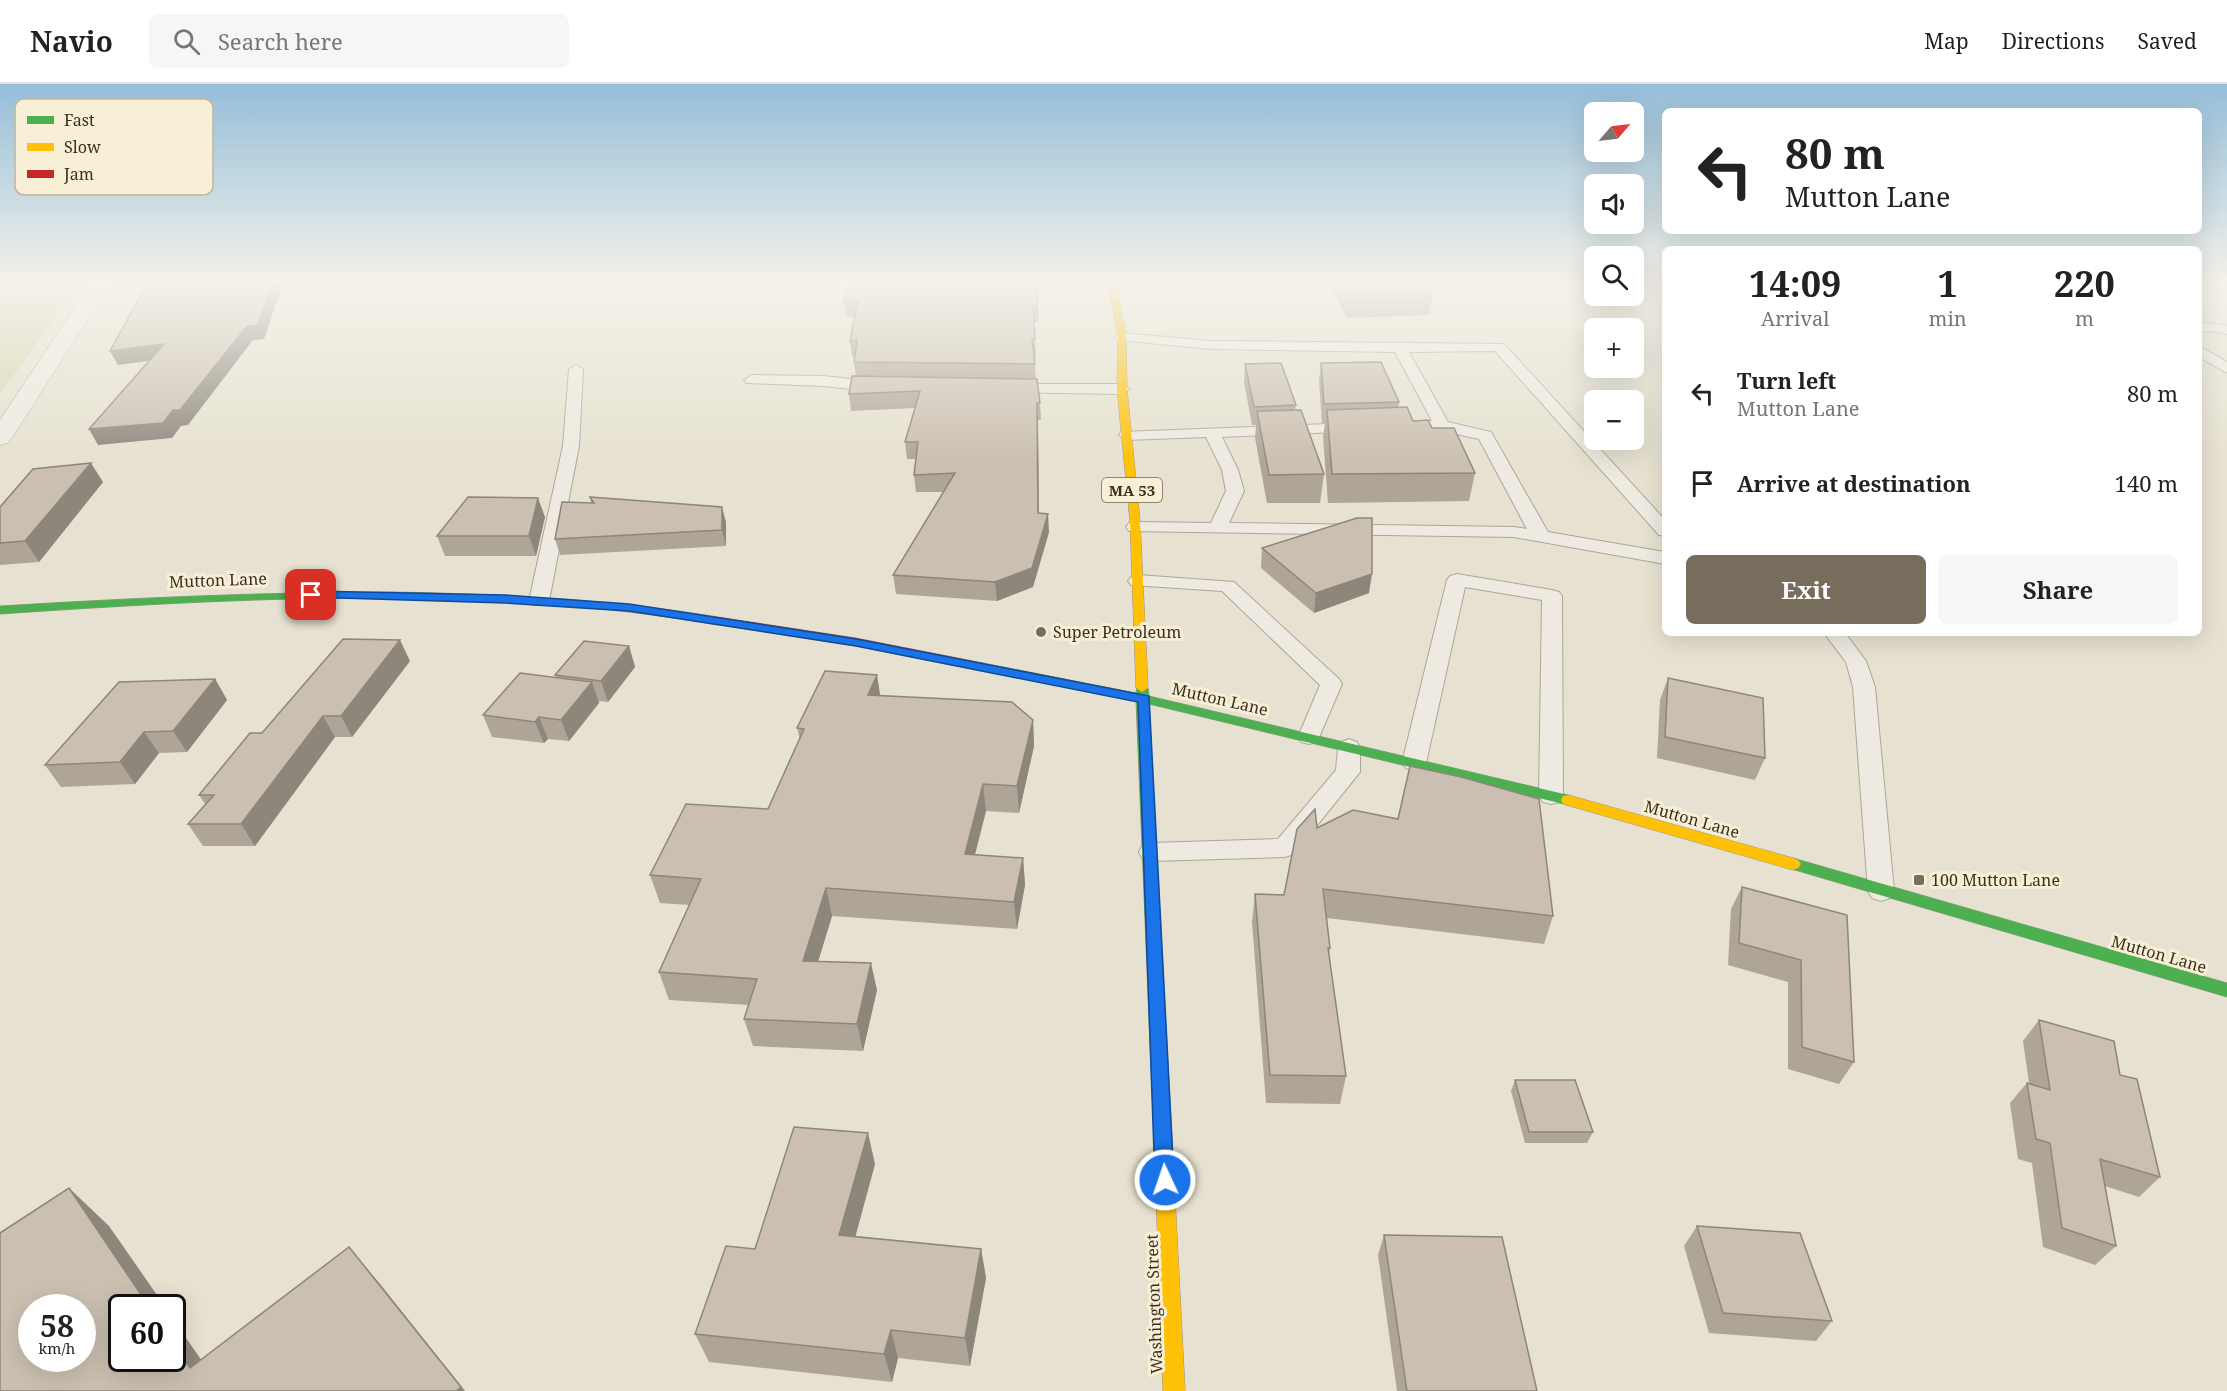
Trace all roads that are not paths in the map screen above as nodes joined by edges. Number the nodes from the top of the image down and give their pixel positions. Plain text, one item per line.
1 (61, 344) edge
2 (1122, 344) edge
3 (1200, 344) edge
4 (1400, 348) junction
5 (2202, 352) edge
6 (576, 369) dead end
7 (2227, 369) edge
8 (752, 381) dead end
9 (901, 388) edge
10 (993, 388) edge
11 (1122, 389) junction
12 (1442, 426) junction
13 (1211, 432) junction
14 (1127, 435) junction
15 (0, 438) edge
16 (1135, 527) junction
17 (1217, 528) junction
18 (1662, 528) edge
19 (1541, 537) junction
20 (1662, 557) edge
21 (1138, 581) junction
22 (539, 601) junction
23 (0, 610) edge
24 (1836, 636) edge
25 (1145, 699) junction
26 (1309, 737) junction
27 (1350, 747) junction
28 (1414, 763) junction
29 (1551, 796) junction
30 (1151, 852) junction
31 (1881, 891) junction
32 (2227, 990) edge
33 (1174, 1391) edge

1 - 15 street
2 - 11 street, Washington Street / MA 53
3 - 4 lane
4 - 12 lane
4 - 18 lane
5 - 7 lane
6 - 22 lane
8 - 9 lane
10 - 11 lane
11 - 14 street, Washington Street / MA 53
12 - 13 lane
12 - 19 lane
13 - 14 lane
13 - 17 lane
14 - 16 street, Washington Street / MA 53
16 - 17 lane
16 - 21 street, Washington Street / MA 53
17 - 19 lane
19 - 20 lane
21 - 25 street, Washington Street / MA 53
21 - 26 lane
22 - 23 street, Mutton Lane
22 - 25 street, Mutton Lane
24 - 31 lane
25 - 26 street, Mutton Lane
25 - 30 street, Washington Street / MA 53
26 - 27 street, Mutton Lane
27 - 28 street, Mutton Lane
27 - 30 lane
28 - 29 street, Mutton Lane
28 - 29 lane
29 - 31 street, Mutton Lane
30 - 33 street, Washington Street / MA 53
31 - 32 street, Mutton Lane

